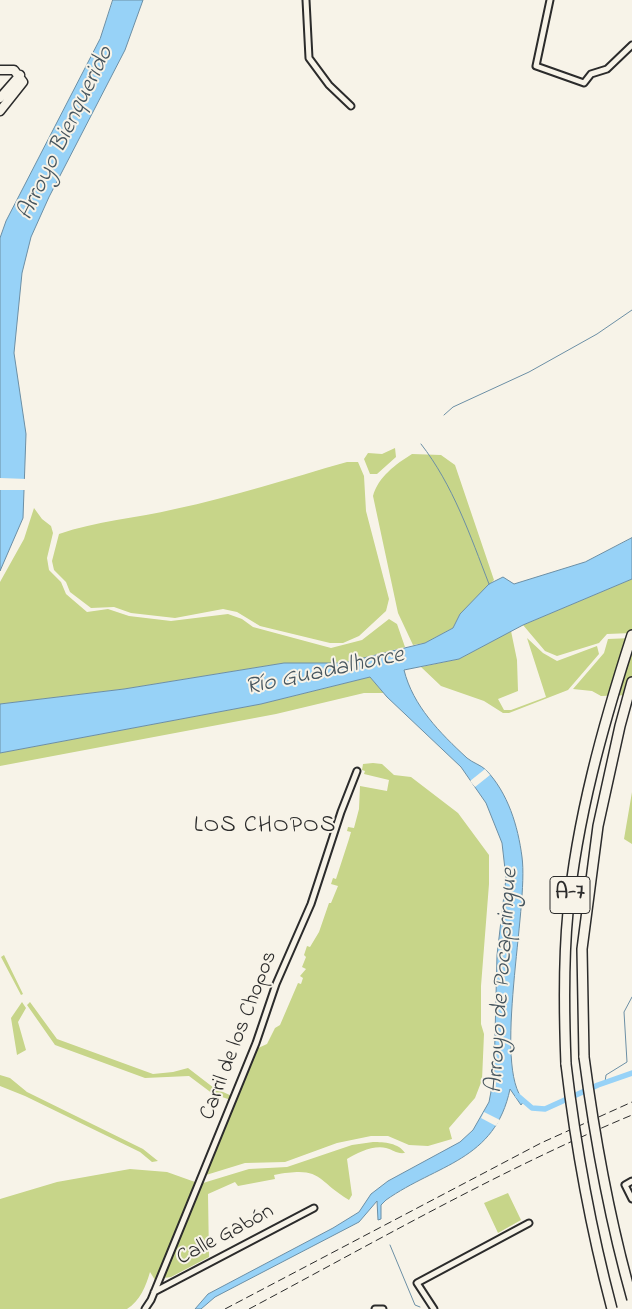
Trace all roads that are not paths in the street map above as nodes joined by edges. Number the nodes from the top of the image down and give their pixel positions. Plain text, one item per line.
1 (306, 0) edge
2 (550, 0) edge
3 (632, 45) edge
4 (0, 70) edge
5 (20, 78) junction
6 (0, 98) edge
7 (351, 106) dead end
8 (0, 111) edge
9 (632, 635) edge
10 (632, 682) edge
11 (357, 771) dead end
12 (632, 1182) edge
13 (632, 1199) edge
14 (314, 1208) dead end
15 (529, 1223) dead end
16 (154, 1293) junction
17 (632, 1299) edge
18 (145, 1309) edge
19 (375, 1309) edge
20 (382, 1309) edge
21 (434, 1309) edge
22 (612, 1309) edge

1 - 7 street
2 - 3 street
4 - 5 main road
5 - 6 main road
5 - 8 main road
9 - 22 highway, A-7, bridge
10 - 17 highway, A-7, bridge
11 - 16 street, Carril de los Chopos
12 - 13 street
14 - 16 street, Calle Gabón
15 - 21 street
16 - 18 street, Carril de los Chopos
19 - 20 street

